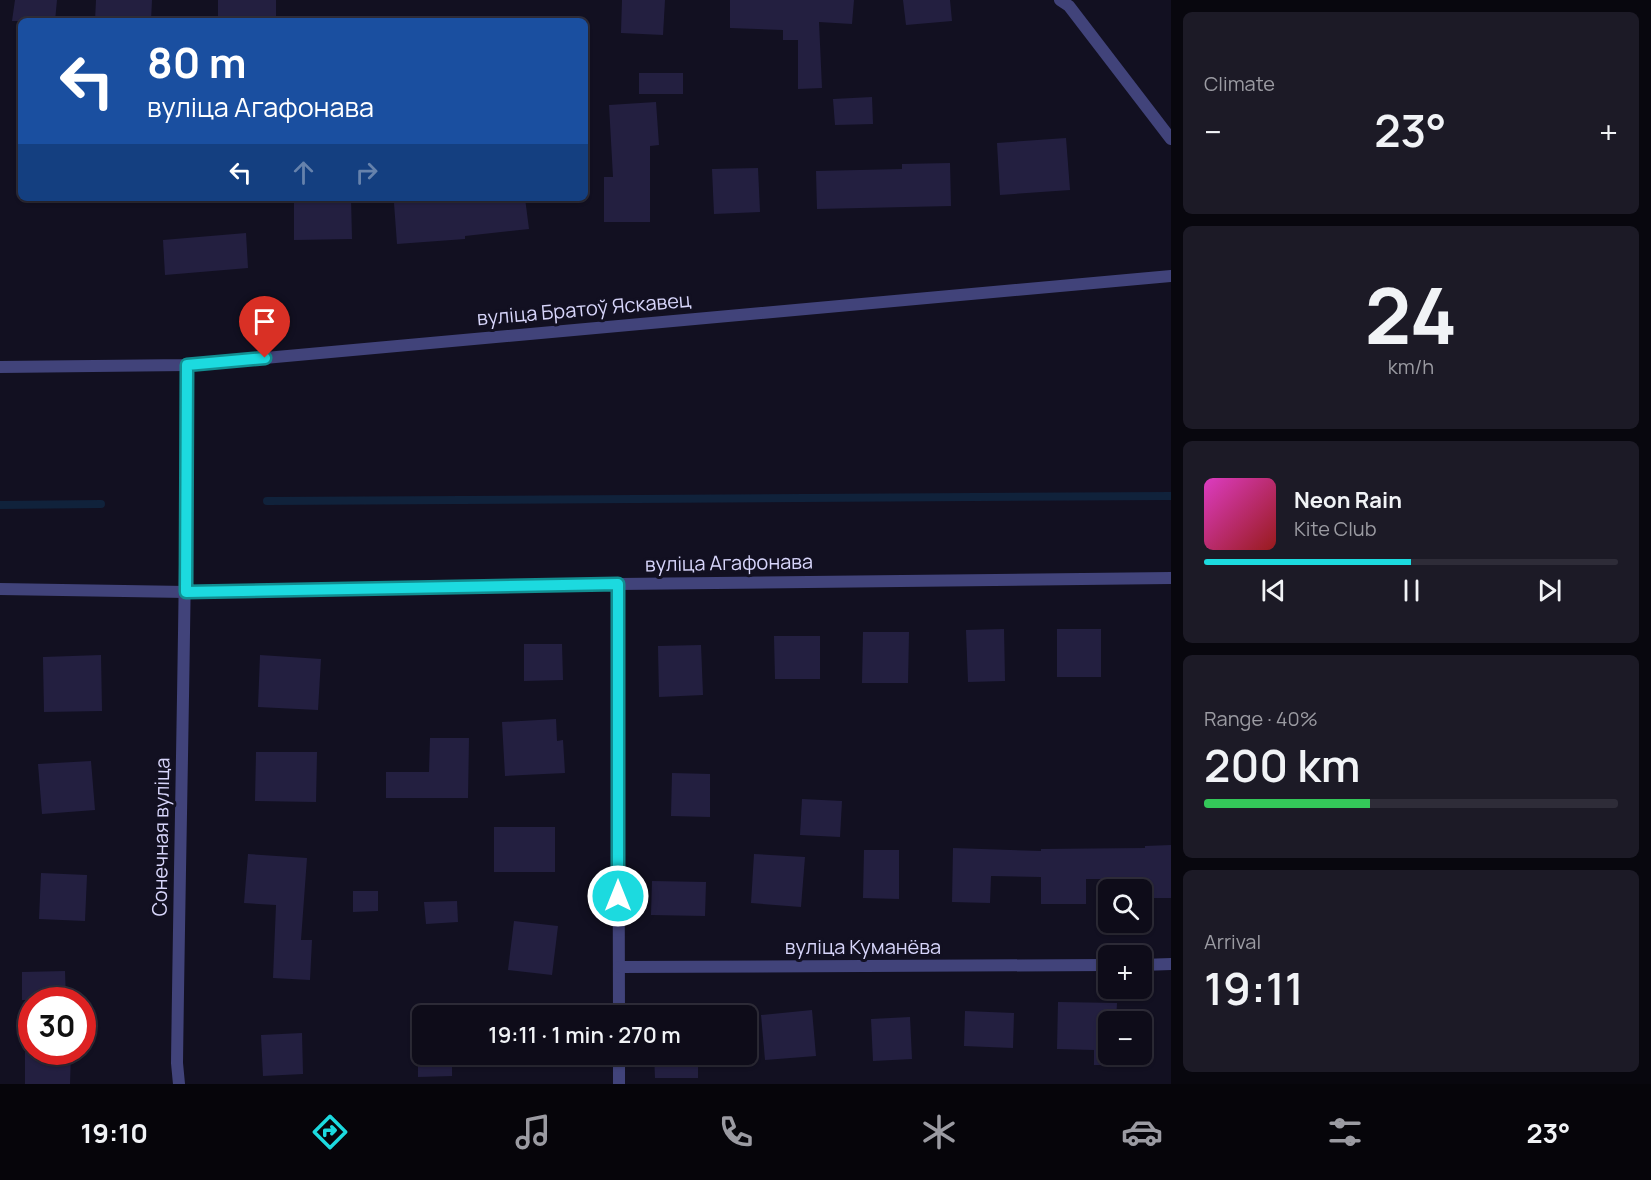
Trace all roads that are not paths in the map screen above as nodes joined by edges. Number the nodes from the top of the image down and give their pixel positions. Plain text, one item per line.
1 (1066, 2) edge
2 (1171, 139) edge
3 (1171, 276) edge
4 (187, 365) junction
5 (0, 367) edge
6 (1171, 578) edge
7 (618, 584) junction
8 (0, 589) edge
9 (186, 592) junction
10 (1171, 964) edge
11 (1098, 965) edge
12 (1152, 965) edge
13 (619, 968) junction
14 (619, 1005) edge
15 (619, 1065) edge
16 (179, 1084) edge
17 (619, 1084) edge

1 - 2 street
3 - 4 street, вуліца Братоў Яскавец
4 - 5 street, вуліца Братоў Яскавец
4 - 9 street, Сонечная вуліца
6 - 7 street, вуліца Агафонава
7 - 9 street, вуліца Агафонава
7 - 13 street
8 - 9 street, вуліца Агафонава
9 - 16 street, Сонечная вуліца
10 - 12 street
11 - 13 street, вуліца Куманёва
13 - 14 street
15 - 17 street

